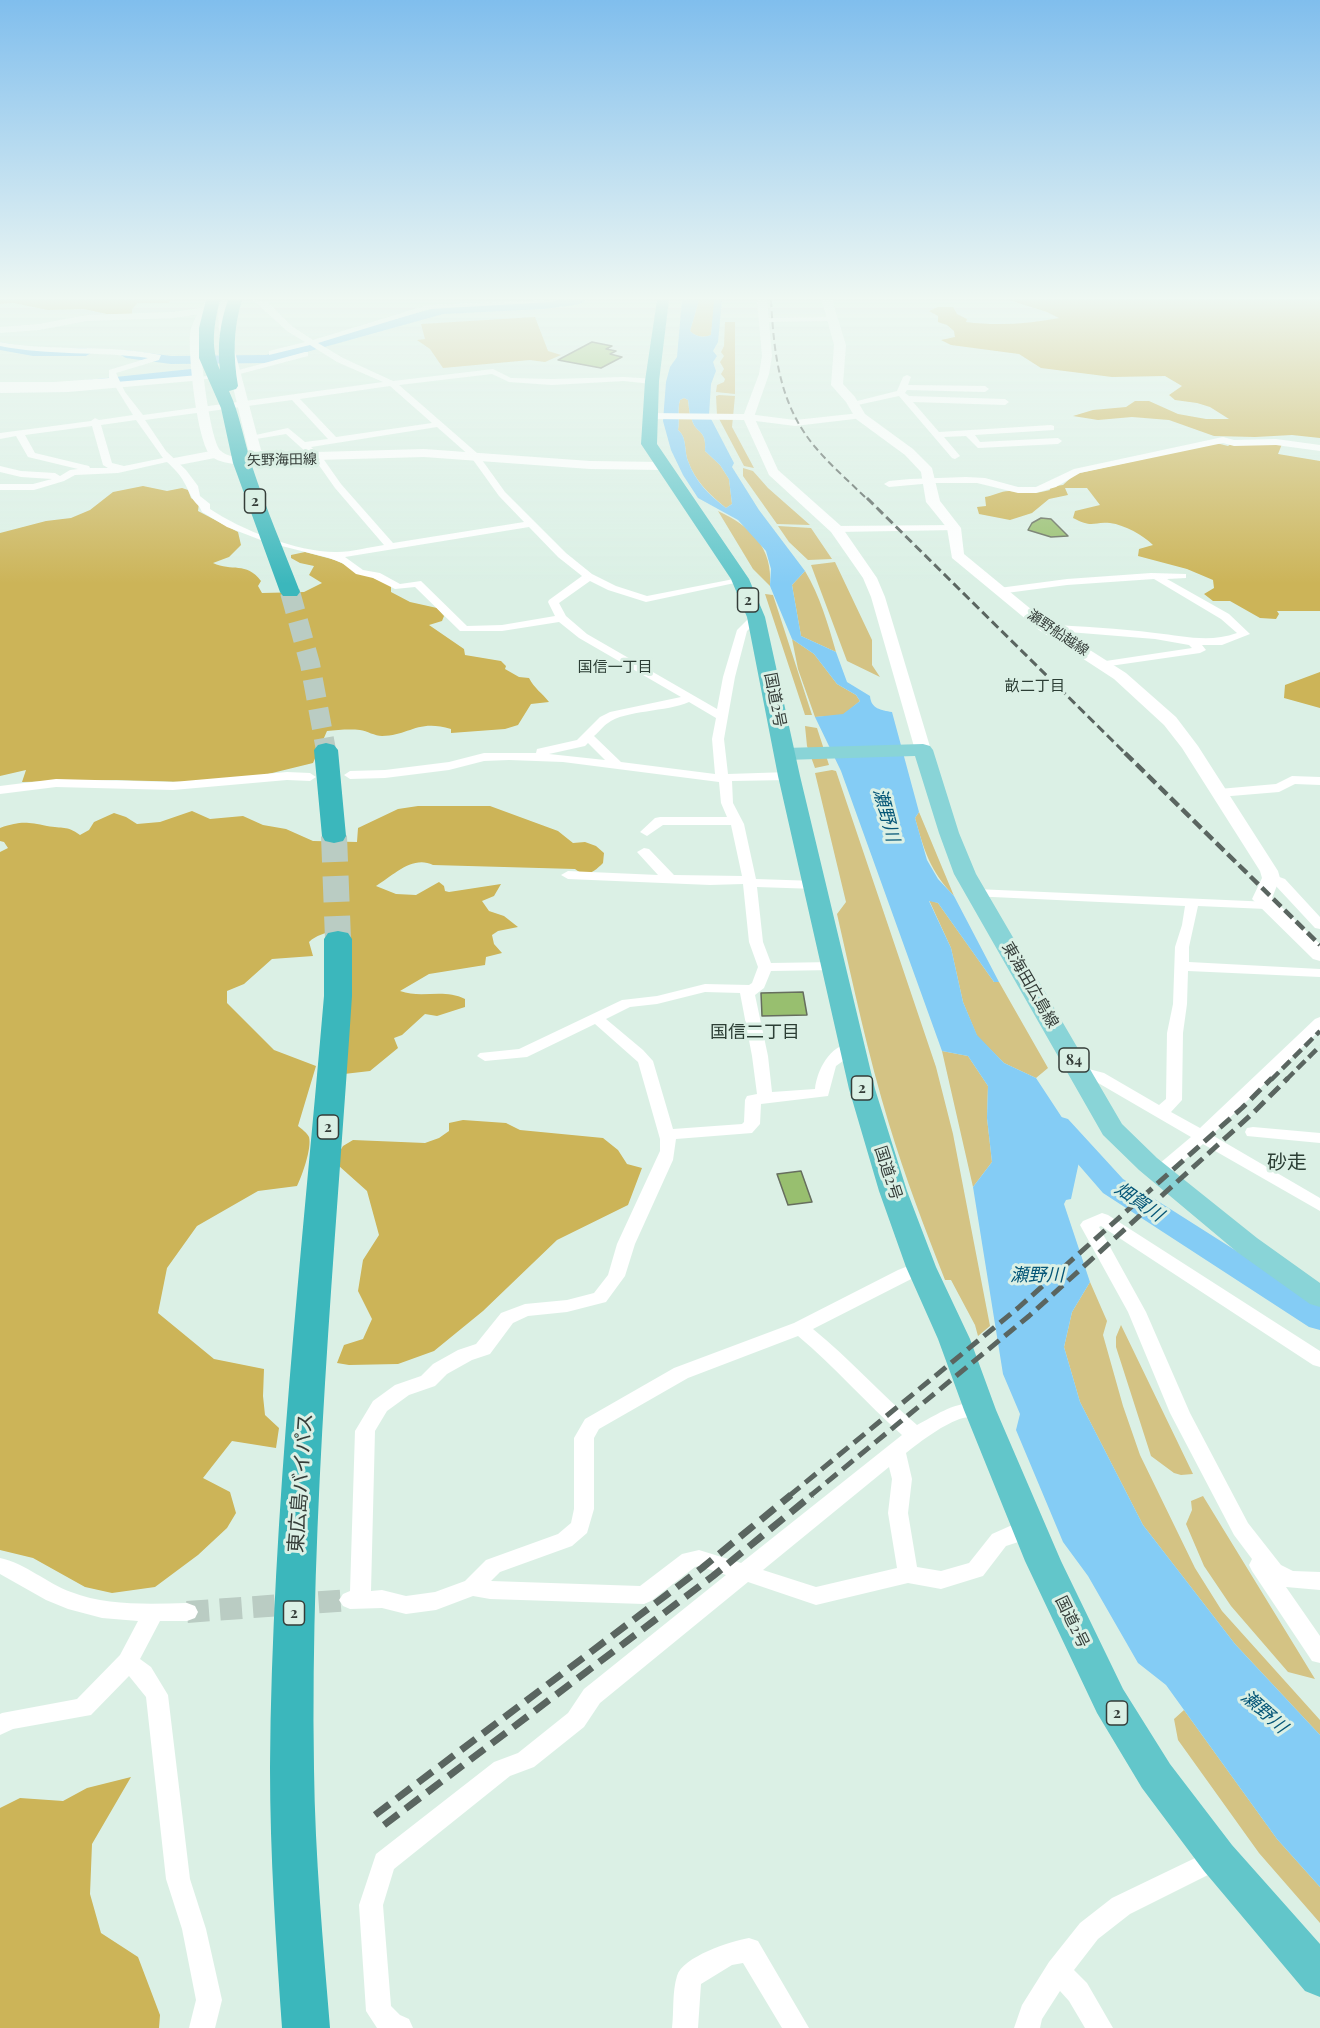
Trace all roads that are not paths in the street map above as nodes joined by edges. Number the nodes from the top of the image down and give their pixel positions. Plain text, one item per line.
1 (125, 395) edge
2 (201, 395) edge
3 (220, 395) edge
4 (224, 395) edge
5 (234, 395) edge
6 (242, 395) edge
7 (303, 395) edge
8 (406, 395) edge
9 (653, 395) edge
10 (753, 395) edge
11 (846, 395) edge
12 (900, 395) edge
13 (906, 395) edge
14 (923, 395) edge
15 (293, 396) junction
16 (1005, 402) dead end
17 (244, 403) junction
18 (202, 409) junction
19 (857, 410) junction
20 (655, 416) junction
21 (141, 417) junction
22 (742, 417) junction
23 (95, 421) junction
24 (440, 424) junction
25 (1051, 428) dead end
26 (8, 433) edge
27 (968, 433) junction
28 (242, 434) junction
29 (937, 435) junction
30 (334, 440) junction
31 (1059, 441) dead end
32 (303, 445) junction
33 (1320, 448) edge
34 (255, 453) junction
35 (216, 454) junction
36 (474, 455) junction
37 (955, 456) dead end
38 (317, 457) junction
39 (234, 459) junction
40 (171, 460) junction
41 (662, 466) junction
42 (124, 468) junction
43 (0, 469) edge
44 (103, 471) junction
45 (64, 477) junction
46 (929, 481) junction
47 (888, 483) dead end
48 (0, 487) edge
49 (532, 524) junction
50 (954, 528) junction
51 (836, 529) junction
52 (391, 547) junction
53 (330, 555) junction
54 (588, 576) junction
55 (1156, 576) junction
56 (1182, 576) dead end
57 (740, 579) junction
58 (999, 591) junction
59 (290, 592) tunnel mouth
60 (756, 617) junction
61 (561, 618) junction
62 (1044, 627) junction
63 (1193, 642) junction
64 (1103, 664) junction
65 (689, 698) junction
66 (721, 717) junction
67 (588, 737) junction
68 (326, 750) tunnel mouth
69 (919, 750) junction
70 (522, 756) junction
71 (794, 761) junction
72 (616, 764) junction
73 (350, 775) dead end
74 (310, 777) dead end
75 (724, 778) junction
76 (1320, 781) edge
77 (0, 790) edge
78 (1220, 793) junction
79 (735, 821) junction
80 (647, 832) dead end
81 (334, 836) tunnel mouth
82 (644, 852) dead end
83 (568, 874) dead end
84 (1272, 878) junction
85 (670, 879) junction
86 (749, 882) junction
87 (816, 885) junction
88 (976, 893) junction
89 (1192, 903) junction
90 (1266, 905) junction
91 (1303, 908) junction
92 (1320, 908) edge
93 (1320, 925) edge
94 (338, 939) tunnel mouth
95 (1320, 955) edge
96 (834, 966) junction
97 (1181, 966) junction
98 (765, 967) junction
99 (1320, 973) edge
100 (752, 989) junction
101 (595, 1017) junction
102 (1320, 1022) edge
103 (853, 1048) junction
104 (485, 1056) dead end
105 (1081, 1072) junction
106 (765, 1098) junction
107 (1161, 1112) junction
108 (1253, 1132) dead end
109 (666, 1135) junction
110 (1202, 1136) junction
111 (1320, 1138) edge
112 (1160, 1173) junction
113 (1320, 1205) edge
114 (921, 1267) junction
115 (1320, 1298) edge
116 (801, 1328) junction
117 (1320, 1360) edge
118 (980, 1410) junction
119 (915, 1435) junction
120 (896, 1451) junction
121 (1030, 1530) junction
122 (1250, 1540) junction
123 (0, 1566) edge
124 (745, 1572) junction
125 (908, 1574) junction
126 (1320, 1581) edge
127 (472, 1587) junction
128 (187, 1612) tunnel mouth
129 (153, 1613) junction
130 (1320, 1654) edge
131 (128, 1662) junction
132 (0, 1725) edge
133 (1218, 1858) junction
134 (1058, 1971) junction
135 (1320, 1976) edge
136 (202, 2028) edge
137 (306, 2028) edge
138 (400, 2028) edge
139 (685, 2028) edge
140 (796, 2028) edge
141 (1027, 2028) edge
142 (1100, 2028) edge

1 - 21 street
2 - 18 main road
3 - 28 highway
4 - 28 highway, 2
5 - 28 highway
6 - 17 main road, 矢野海田線
7 - 15 street
8 - 24 street
9 - 20 highway, 国道2号 / 2
10 - 22 street
11 - 19 main road, 瀬野船越線
12 - 19 street
13 - 29 street
14 - 16 street
15 - 17 street
15 - 30 street
17 - 18 street
17 - 28 main road, 矢野海田線
18 - 21 street
18 - 35 main road
19 - 22 street
19 - 46 main road, 瀬野船越線
20 - 22 street
20 - 41 highway, 国道2号 / 2
21 - 23 street
21 - 40 street
22 - 51 street
23 - 26 street
23 - 42 street
24 - 30 street
24 - 36 street
25 - 27 street
26 - 44 street
27 - 29 street
27 - 31 street
28 - 32 street
28 - 34 main road, 矢野海田線
28 - 59 highway, 2
29 - 37 street
30 - 32 street
32 - 38 street
33 - 46 street
34 - 38 main road, 矢野海田線
34 - 39 main road
35 - 39 main road, 矢野海田線
35 - 40 street
36 - 38 main road, 矢野海田線
36 - 41 main road, 矢野海田線
36 - 49 street
38 - 39 main road, 矢野海田線
38 - 52 street
40 - 42 street
40 - 53 street
41 - 57 highway, 国道2号 / 2
42 - 44 street
43 - 45 street
44 - 45 street
45 - 48 street
46 - 47 street
46 - 50 main road, 瀬野船越線
49 - 52 street
49 - 54 street
50 - 51 street
50 - 58 main road, 瀬野船越線
51 - 69 street
52 - 53 street
53 - 61 street
54 - 57 street
54 - 61 street
55 - 56 street
55 - 58 street
55 - 63 street
57 - 60 highway, 国道2号 / 2
58 - 62 main road, 瀬野船越線
60 - 66 street
60 - 71 highway, 国道2号 / 2
61 - 65 street
62 - 63 street
62 - 64 main road, 瀬野船越線
63 - 64 street
64 - 78 main road, 瀬野船越線
65 - 66 street
65 - 67 street
66 - 75 street
67 - 70 street
67 - 72 street
68 - 81 highway
69 - 71 main road
69 - 88 main road, 東海田広島線 / 84
70 - 72 street
70 - 73 street
71 - 75 street
71 - 87 highway, 国道2号 / 2
72 - 75 street
74 - 77 street
75 - 79 street
76 - 78 street
78 - 84 main road, 瀬野船越線
79 - 80 street
79 - 86 street
82 - 85 street
83 - 85 street
84 - 90 main road
84 - 91 street
85 - 86 street
86 - 87 street
86 - 98 street
87 - 96 highway, 国道2号 / 2
88 - 89 street
88 - 105 main road, 東海田広島線 / 84
89 - 90 street
89 - 97 street
90 - 95 main road
91 - 92 street
91 - 93 street
94 - 137 highway, 東広島バイパス / 2
96 - 98 street
96 - 103 highway, 国道2号 / 2
97 - 99 street
97 - 107 street
98 - 100 street
100 - 101 street
100 - 106 street
101 - 104 street
101 - 109 street
102 - 110 street
103 - 106 street
103 - 114 highway, 国道2号 / 2
105 - 107 street
105 - 112 main road, 東海田広島線 / 84
106 - 109 street
107 - 110 street
108 - 111 street
109 - 127 street
110 - 112 street
110 - 113 street
112 - 115 main road, 東海田広島線 / 84
114 - 116 street
114 - 118 highway, 国道2号 / 2
116 - 119 street
116 - 127 street
117 - 122 street
118 - 119 street
118 - 121 highway, 国道2号 / 2
119 - 120 street
120 - 124 street
120 - 125 street
121 - 125 street
121 - 133 highway, 国道2号 / 2
122 - 126 street
122 - 130 street
123 - 129 street
124 - 125 street
124 - 127 street
124 - 138 street
128 - 129 street
129 - 131 street
131 - 132 street
131 - 136 street
133 - 134 street
133 - 135 highway, 国道2号 / 2
134 - 141 street
134 - 142 street
139 - 140 street

